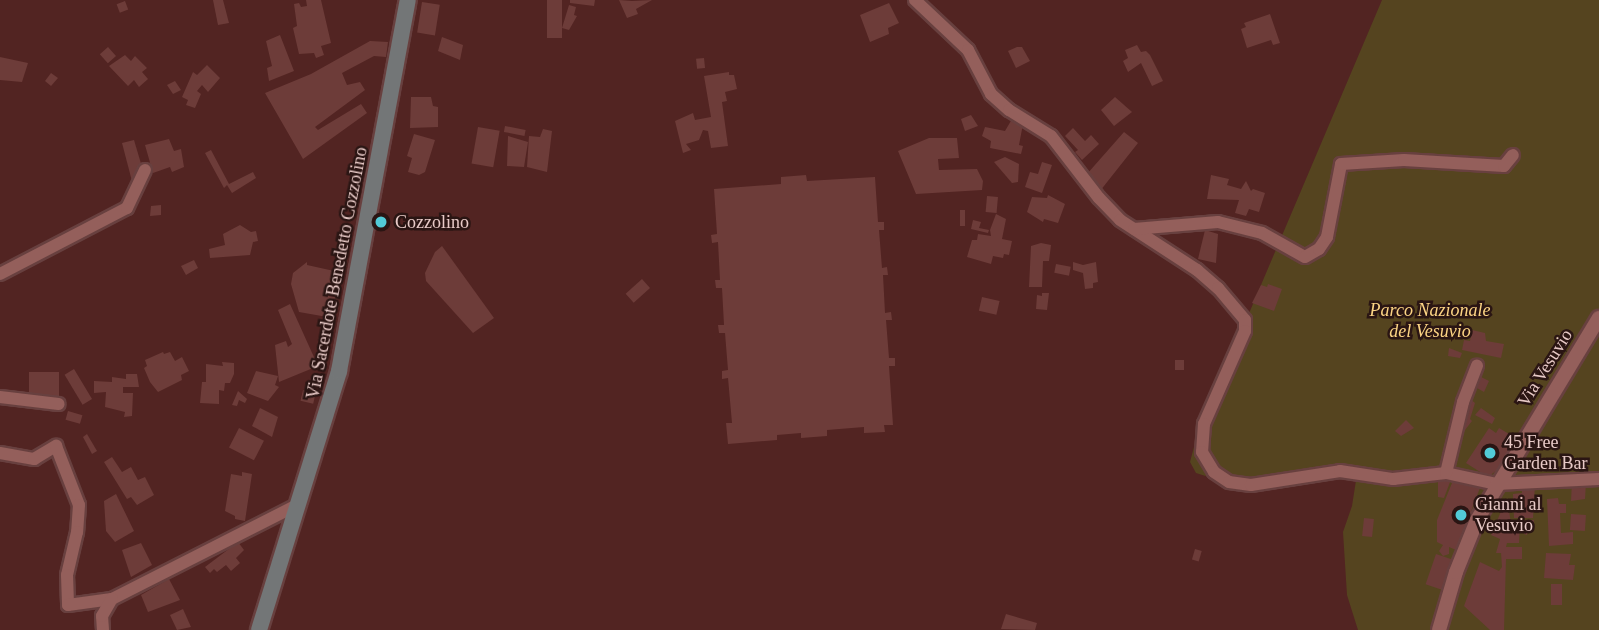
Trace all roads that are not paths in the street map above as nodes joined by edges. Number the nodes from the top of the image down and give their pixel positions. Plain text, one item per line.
1 (408, 0) edge
2 (915, 0) edge
3 (1513, 155) dead end
4 (145, 170) dead end
5 (1134, 229) junction
6 (0, 274) edge
7 (1599, 318) edge
8 (1477, 366) dead end
9 (0, 398) edge
10 (59, 404) dead end
11 (0, 453) edge
12 (1446, 473) junction
13 (1599, 479) edge
14 (1496, 484) junction
15 (297, 505) junction
16 (112, 600) junction
17 (103, 630) edge
18 (259, 630) edge
19 (1439, 630) edge

1 - 15 main road, Via Sacerdote Benedetto Cozzolino
2 - 5 street
3 - 5 street
4 - 6 street
5 - 12 street
7 - 14 street, Via Vesuvio
8 - 12 street
9 - 10 street
11 - 16 street
12 - 14 street
13 - 14 street
14 - 19 street, Via Vesuvio
15 - 16 street
15 - 18 main road, Via Sacerdote Benedetto Cozzolino
16 - 17 street

